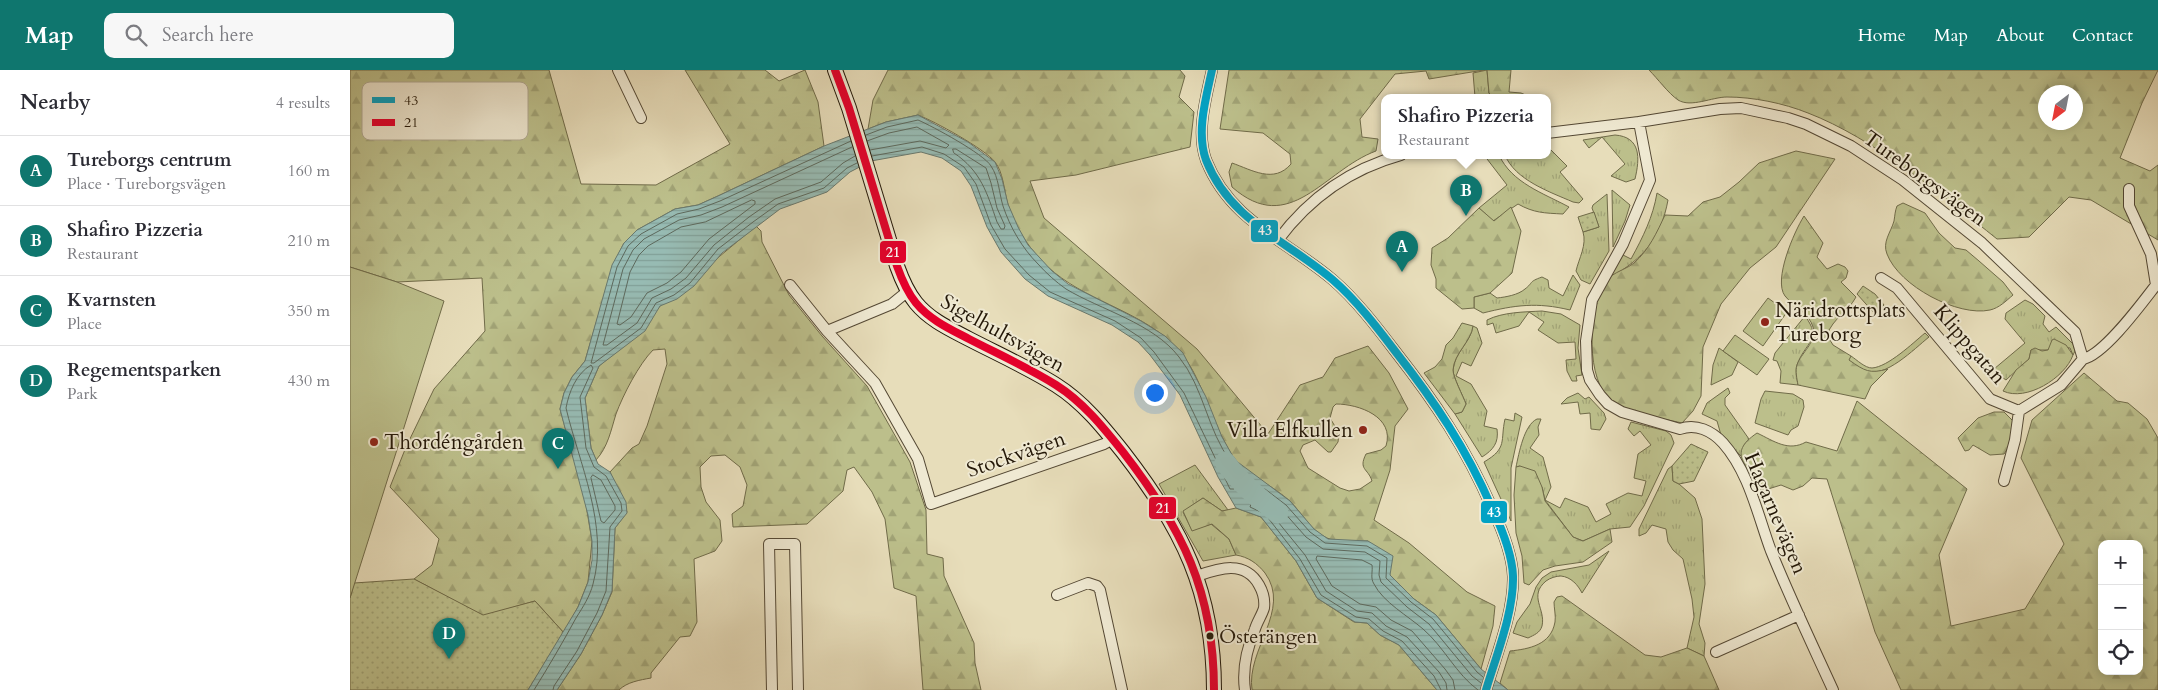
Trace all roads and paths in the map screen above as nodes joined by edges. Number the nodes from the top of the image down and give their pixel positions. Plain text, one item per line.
1 (618, 70) edge
2 (835, 70) edge
3 (1212, 70) edge
4 (642, 118) dead end
5 (1639, 122) junction
6 (1551, 133) edge
7 (1387, 159) edge
8 (2128, 189) dead end
9 (1278, 240) junction
10 (1881, 278) dead end
11 (790, 285) dead end
12 (908, 291) junction
13 (827, 331) junction
14 (2083, 359) junction
15 (2019, 411) junction
16 (1113, 439) junction
17 (2004, 481) dead end
18 (1197, 576) junction
19 (1057, 595) dead end
20 (1800, 615) junction
21 (1716, 652) dead end
22 (772, 690) edge
23 (798, 690) edge
24 (1122, 690) edge
25 (1214, 690) edge
26 (1245, 690) edge
27 (1486, 690) edge
28 (1832, 690) edge

1 - 4 street
2 - 12 street, Sigelhultsvägen
3 - 9 street
5 - 6 street, Tureborgsvägen
5 - 14 street, Tureborgsvägen
5 - 20 street, Hagarnevägen
7 - 9 street
8 - 14 street
9 - 27 street
10 - 15 street, Klippgatan
11 - 13 street
12 - 13 street
12 - 16 street, Sigelhultsvägen
13 - 16 street, Stockvägen
14 - 15 street
15 - 17 street
16 - 18 street, Sigelhultsvägen
18 - 25 street, Sigelhultsvägen
18 - 26 street
19 - 24 street
20 - 21 street
20 - 28 street, Hagarnevägen
22 - 23 street

